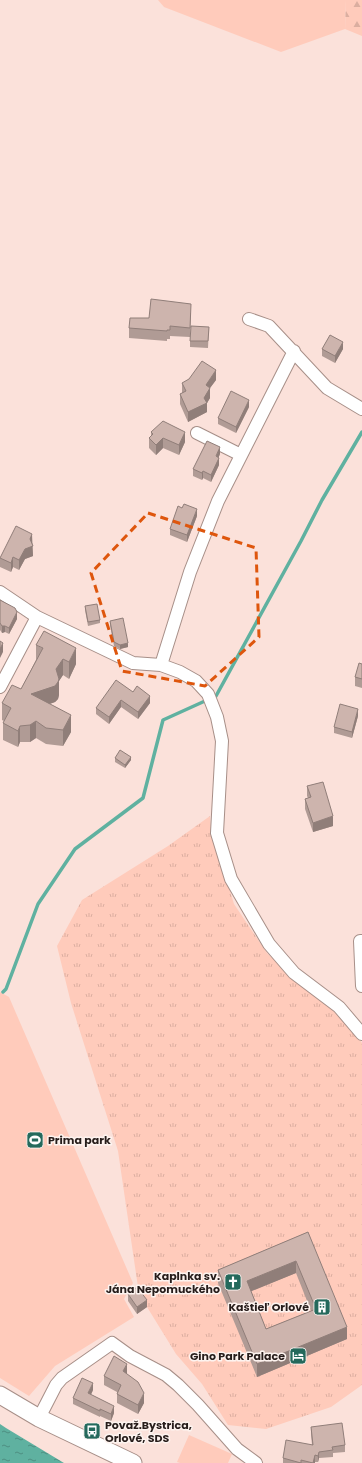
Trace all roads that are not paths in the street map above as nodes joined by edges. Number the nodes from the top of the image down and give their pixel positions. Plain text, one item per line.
1 (249, 319) dead end
2 (294, 351) junction
3 (362, 410) edge
4 (197, 433) dead end
5 (241, 455) junction
6 (0, 592) edge
7 (37, 617) junction
8 (161, 665) junction
9 (0, 687) edge
10 (362, 941) edge
11 (362, 986) edge
12 (362, 1034) edge
13 (0, 1395) edge
14 (39, 1418) junction
15 (133, 1463) edge
16 (256, 1463) edge

1 - 2 street
2 - 3 street
2 - 5 street
4 - 5 street
5 - 8 street
6 - 7 street
7 - 8 street
7 - 9 street
8 - 12 street
10 - 11 street
13 - 14 main road
14 - 15 main road
14 - 16 street

